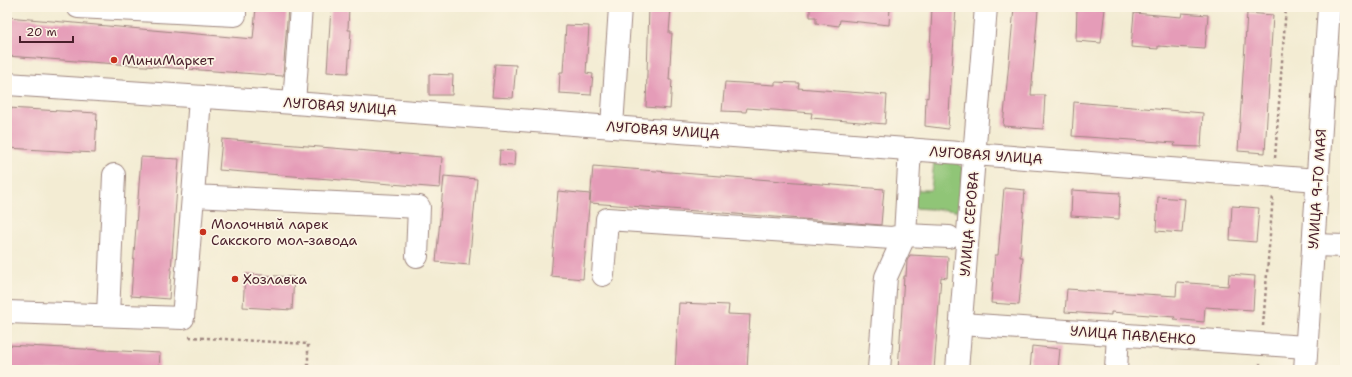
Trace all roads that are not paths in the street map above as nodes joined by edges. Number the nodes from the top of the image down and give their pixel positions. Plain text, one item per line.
1 (78, 7) edge
2 (235, 7) edge
3 (301, 7) edge
4 (620, 7) edge
5 (986, 7) edge
6 (1329, 7) edge
7 (7, 84) edge
8 (200, 97) junction
9 (294, 103) junction
10 (612, 126) junction
11 (910, 149) junction
12 (974, 154) junction
13 (114, 175) dead end
14 (1318, 180) junction
15 (194, 196) junction
16 (904, 235) junction
17 (949, 237) dead end
18 (1313, 245) junction
19 (1345, 246) edge
20 (417, 256) dead end
21 (602, 275) dead end
22 (7, 312) edge
23 (108, 315) junction
24 (960, 324) junction
25 (1118, 334) junction
26 (1306, 347) junction
27 (879, 370) edge
28 (957, 370) edge
29 (1116, 370) edge
30 (1304, 370) edge

1 - 2 street
3 - 9 street
4 - 10 street
5 - 12 street, УЛИЦА СЕРОВА
6 - 14 street, УЛИЦА 9-ГО МАЯ
7 - 8 street, ЛУГОВАЯ УЛИЦА
8 - 9 street, ЛУГОВАЯ УЛИЦА
8 - 15 street
9 - 10 street, ЛУГОВАЯ УЛИЦА
10 - 11 street, ЛУГОВАЯ УЛИЦА
11 - 12 street, ЛУГОВАЯ УЛИЦА
11 - 16 street
12 - 14 street, ЛУГОВАЯ УЛИЦА
12 - 24 street, УЛИЦА СЕРОВА
13 - 23 street
14 - 18 street, УЛИЦА 9-ГО МАЯ
15 - 20 street
15 - 23 street
16 - 17 street
16 - 21 street
16 - 27 street
18 - 19 street
18 - 26 street, УЛИЦА 9-ГО МАЯ
22 - 23 street
24 - 25 street, УЛИЦА ПАВЛЕНКО
24 - 28 street, УЛИЦА СЕРОВА
25 - 26 street, УЛИЦА ПАВЛЕНКО
25 - 29 street
26 - 30 street, УЛИЦА 9-ГО МАЯ

